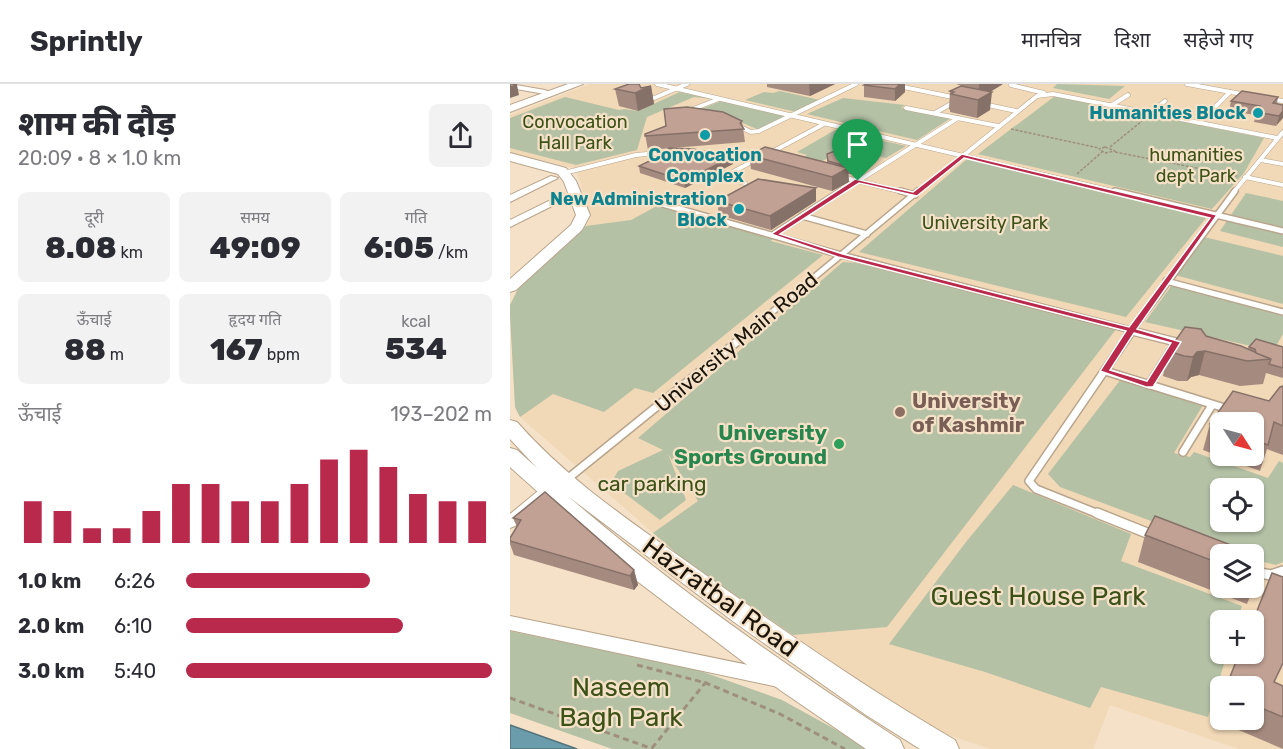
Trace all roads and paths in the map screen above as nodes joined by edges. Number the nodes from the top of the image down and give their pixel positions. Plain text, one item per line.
1 (524, 84) edge
2 (568, 84) edge
3 (578, 84) edge
4 (657, 84) edge
5 (687, 84) edge
6 (856, 84) edge
7 (889, 84) edge
8 (1187, 84) edge
9 (1011, 85) edge
10 (513, 87) edge
11 (676, 88) junction
12 (545, 92) junction
13 (1230, 92) junction
14 (1047, 93) junction
15 (1128, 95) dead end
16 (1251, 96) edge
17 (1262, 97) edge
18 (719, 99) junction
19 (1165, 101) dead end
20 (1283, 101) edge
21 (645, 102) edge
22 (982, 104) edge
23 (1112, 105) junction
24 (510, 107) edge
25 (906, 108) dead end
26 (1016, 111) junction
27 (934, 113) junction
28 (1151, 113) junction
29 (686, 116) edge
30 (792, 116) junction
31 (958, 118) junction
32 (726, 121) edge
33 (1199, 123) junction
34 (824, 124) junction
35 (998, 126) junction
36 (1281, 136) edge
37 (915, 145) junction
38 (1110, 147) junction
39 (1099, 148) junction
40 (671, 152) edge
41 (1102, 152) junction
42 (1115, 152) junction
43 (716, 156) edge
44 (962, 156) junction
45 (762, 157) junction
46 (510, 158) edge
47 (774, 159) edge
48 (1260, 160) junction
49 (510, 164) edge
50 (1283, 164) edge
51 (561, 175) junction
52 (837, 175) edge
53 (1245, 177) junction
54 (858, 181) junction
55 (1068, 182) junction
56 (745, 183) edge
57 (1283, 185) edge
58 (510, 190) edge
59 (522, 192) junction
60 (915, 195) junction
61 (563, 197) junction
62 (510, 199) edge
63 (659, 203) dead end
64 (802, 216) junction
65 (1214, 217) junction
66 (510, 224) edge
67 (1283, 231) edge
68 (774, 234) junction
69 (867, 234) junction
70 (841, 255) junction
71 (510, 274) edge
72 (1166, 281) junction
73 (510, 287) edge
74 (1283, 312) edge
75 (1131, 330) junction
76 (1177, 342) junction
77 (1188, 345) edge
78 (1105, 371) junction
79 (1149, 385) junction
80 (1212, 405) junction
81 (1240, 411) edge
82 (510, 426) edge
83 (1184, 452) dead end
84 (510, 455) edge
85 (556, 487) junction
86 (510, 522) edge
87 (1156, 536) edge
88 (1283, 571) edge
89 (1264, 574) edge
90 (510, 623) edge
91 (806, 659) junction
92 (629, 663) dead end
93 (720, 666) junction
94 (784, 680) junction
95 (706, 683) junction
96 (510, 698) edge
97 (652, 749) edge
98 (845, 749) edge
99 (890, 749) edge
100 (945, 749) edge

1 - 10 street
2 - 12 main road
3 - 24 main road
4 - 11 lane
5 - 11 lane
6 - 30 lane
7 - 27 lane
8 - 13 lane
9 - 14 lane
10 - 12 street
11 - 18 lane
11 - 21 lane
12 - 24 main road
13 - 16 lane
13 - 33 lane
14 - 23 lane
14 - 26 lane, University Main Road
15 - 23 lane
17 - 20 lane
18 - 29 lane
18 - 30 lane
19 - 28 lane
22 - 26 lane
23 - 28 lane
25 - 27 lane
26 - 35 lane, University Main Road
27 - 31 lane
28 - 33 lane
28 - 38 path
30 - 32 lane
30 - 34 lane
31 - 35 lane
31 - 37 lane
33 - 36 lane
34 - 37 lane
34 - 45 lane
35 - 39 path
35 - 44 lane, University Main Road
36 - 48 lane
37 - 44 lane
37 - 54 lane
38 - 39 path
38 - 42 path
39 - 41 path
40 - 51 lane
41 - 42 path
41 - 55 path
42 - 53 path
43 - 45 lane
44 - 55 lane
44 - 60 lane, University Main Road
45 - 47 lane
45 - 56 lane
46 - 51 main road
48 - 50 lane
48 - 53 lane
49 - 51 main road
51 - 59 street
51 - 61 main road
51 - 73 main road
52 - 54 lane
53 - 57 lane
53 - 65 lane
54 - 60 lane
54 - 64 lane
55 - 65 lane
58 - 59 street
59 - 62 street
60 - 69 lane, University Main Road
61 - 66 street
61 - 71 main road
63 - 68 lane
64 - 68 lane
64 - 69 lane
65 - 67 lane
65 - 72 lane
68 - 70 lane
69 - 70 lane, University Main Road
70 - 75 lane
70 - 85 lane, University Main Road
72 - 74 lane
72 - 75 lane
75 - 76 lane
75 - 78 lane
76 - 77 lane
76 - 79 lane
78 - 79 lane
78 - 87 lane
79 - 80 lane
80 - 81 lane
80 - 83 lane
82 - 85 main road, Hazratbal Road
84 - 85 main road, Hazratbal Road
85 - 86 street
85 - 91 main road, Hazratbal Road
85 - 94 main road, Hazratbal Road
88 - 89 lane
90 - 93 street
91 - 94 main road
91 - 100 main road, Hazratbal Road
92 - 95 path
93 - 94 street
93 - 95 path
94 - 99 main road, Hazratbal Road
95 - 97 path
95 - 98 path
96 - 97 path

